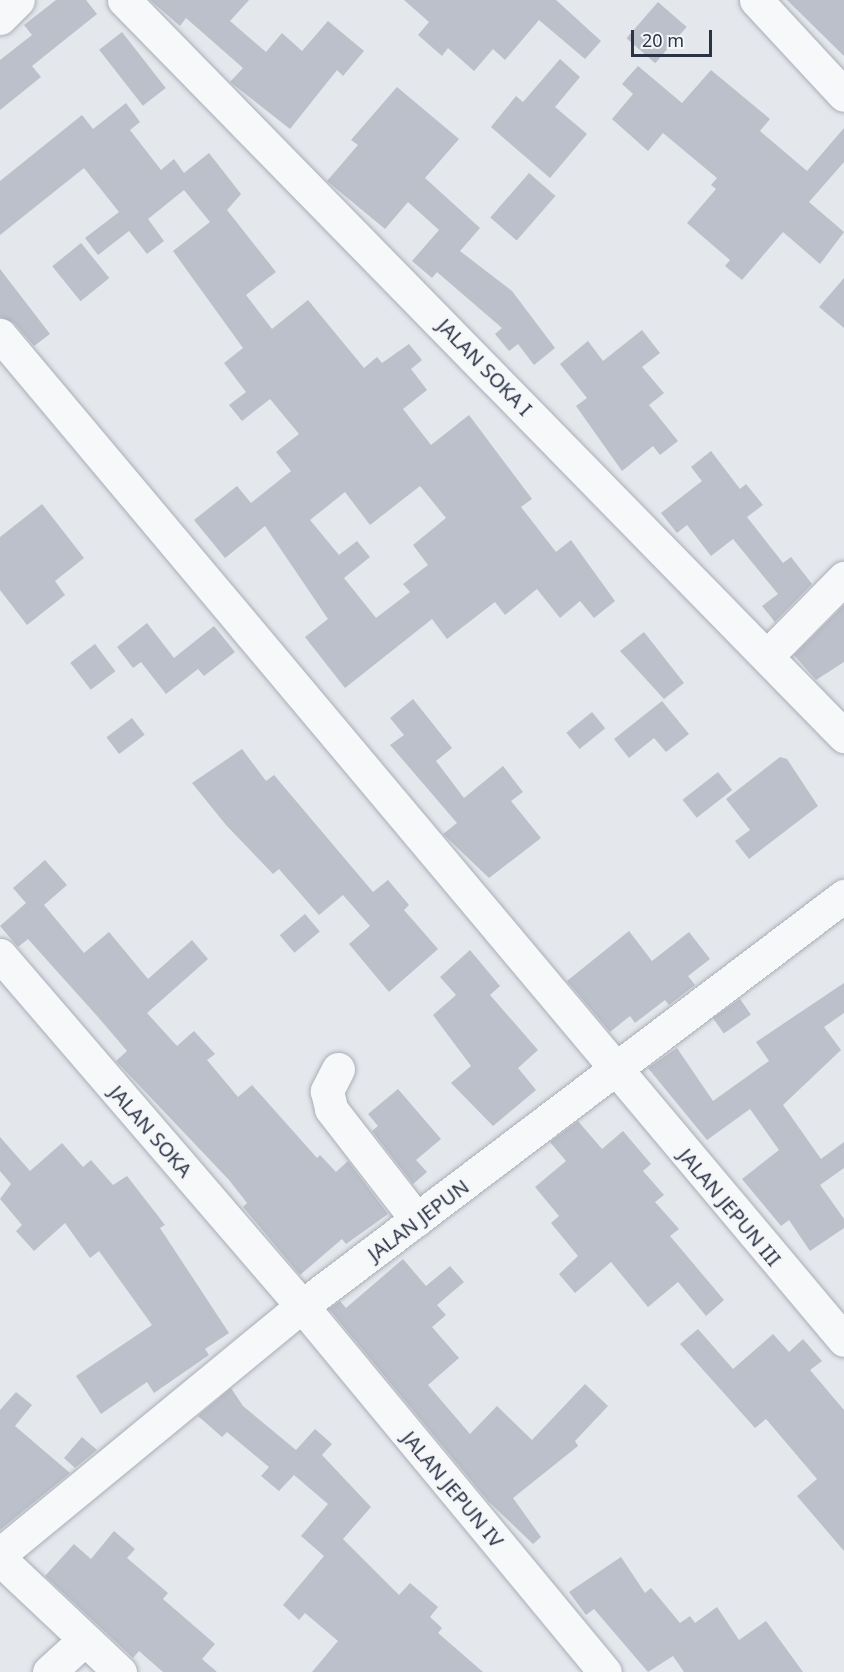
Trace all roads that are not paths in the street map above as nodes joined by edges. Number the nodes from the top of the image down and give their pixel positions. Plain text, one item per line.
1 (18, 0) edge
2 (124, 0) edge
3 (756, 0) edge
4 (0, 18) edge
5 (844, 95) edge
6 (0, 335) edge
7 (844, 578) edge
8 (767, 656) junction
9 (844, 736) edge
10 (844, 896) edge
11 (0, 955) edge
12 (338, 1069) dead end
13 (616, 1073) junction
14 (417, 1220) junction
15 (302, 1306) junction
16 (844, 1340) edge
17 (0, 1556) edge
18 (84, 1640) junction
19 (49, 1672) edge
20 (120, 1672) edge
21 (605, 1672) edge

1 - 4 street
2 - 8 street, JALAN SOKA I
3 - 5 street
6 - 13 street, JALAN JEPUN III
7 - 8 street
8 - 9 street, JALAN SOKA I
10 - 13 street, JALAN JEPUN
11 - 15 street, JALAN SOKA
12 - 14 street
13 - 14 street, JALAN JEPUN
13 - 16 street, JALAN JEPUN III
14 - 15 street, JALAN JEPUN
15 - 17 street, JALAN JEPUN
15 - 21 street, JALAN JEPUN IV
17 - 18 street
18 - 19 street
18 - 20 street

